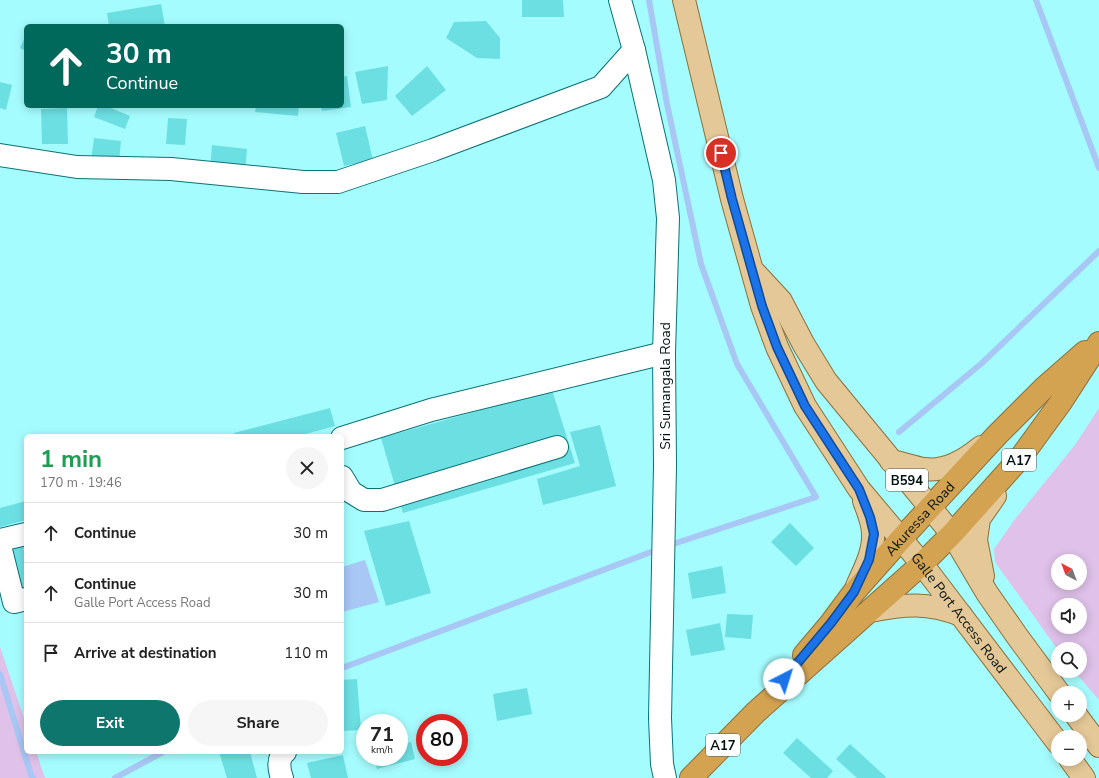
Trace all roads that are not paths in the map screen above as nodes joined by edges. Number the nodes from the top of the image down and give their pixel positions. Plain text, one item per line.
1 (620, 0) edge
2 (684, 0) edge
3 (634, 50) junction
4 (0, 155) edge
5 (753, 270) junction
6 (1099, 339) edge
7 (1099, 344) edge
8 (664, 353) junction
9 (997, 435) junction
10 (344, 437) edge
11 (557, 447) dead end
12 (1021, 457) junction
13 (891, 461) junction
14 (344, 480) edge
15 (859, 489) junction
16 (930, 508) junction
17 (24, 534) edge
18 (952, 534) junction
19 (901, 539) junction
20 (0, 540) edge
21 (0, 546) edge
22 (922, 564) junction
23 (854, 592) junction
24 (987, 593) junction
25 (24, 600) edge
26 (870, 611) junction
27 (961, 615) junction
28 (1055, 686) edge
29 (756, 712) junction
30 (1081, 722) edge
31 (1051, 734) edge
32 (1099, 746) edge
33 (282, 754) edge
34 (1075, 766) edge
35 (282, 778) edge
36 (665, 778) edge
37 (691, 778) edge
38 (1084, 778) edge

1 - 3 street, Sri Sumangala Road
2 - 5 main road, Galle Port Access Road / B594
3 - 4 street
3 - 8 street, Sri Sumangala Road
5 - 13 main road, Galle Port Access Road / B594
5 - 15 main road, Galle Port Access Road / B594
6 - 9 highway, Akuressa Road / A17
7 - 12 highway, Akuressa Road / A17
8 - 10 street
8 - 36 street, Sri Sumangala Road
9 - 13 main road
9 - 16 highway, Akuressa Road / A17
11 - 14 street
12 - 18 highway, Akuressa Road / A17
12 - 24 main road
13 - 16 main road, Galle Port Access Road / B594
15 - 19 main road, Galle Port Access Road / B594
15 - 23 main road
16 - 18 main road, Galle Port Access Road / B594
16 - 19 highway, Akuressa Road / A17
17 - 20 street
18 - 22 highway, Akuressa Road / A17
18 - 24 main road, Galle Port Access Road / B594
19 - 22 main road, Galle Port Access Road / B594
19 - 23 highway, Akuressa Road / A17
21 - 25 street
22 - 26 highway, Akuressa Road / A17
22 - 27 main road, Galle Port Access Road / B594
23 - 29 highway, Akuressa Road / A17
24 - 28 main road, Galle Port Access Road / B594
26 - 27 main road
26 - 29 highway, Akuressa Road / A17
27 - 31 main road, Galle Port Access Road / B594
29 - 37 highway, Akuressa Road / A17
30 - 32 main road
33 - 35 street
34 - 38 main road

